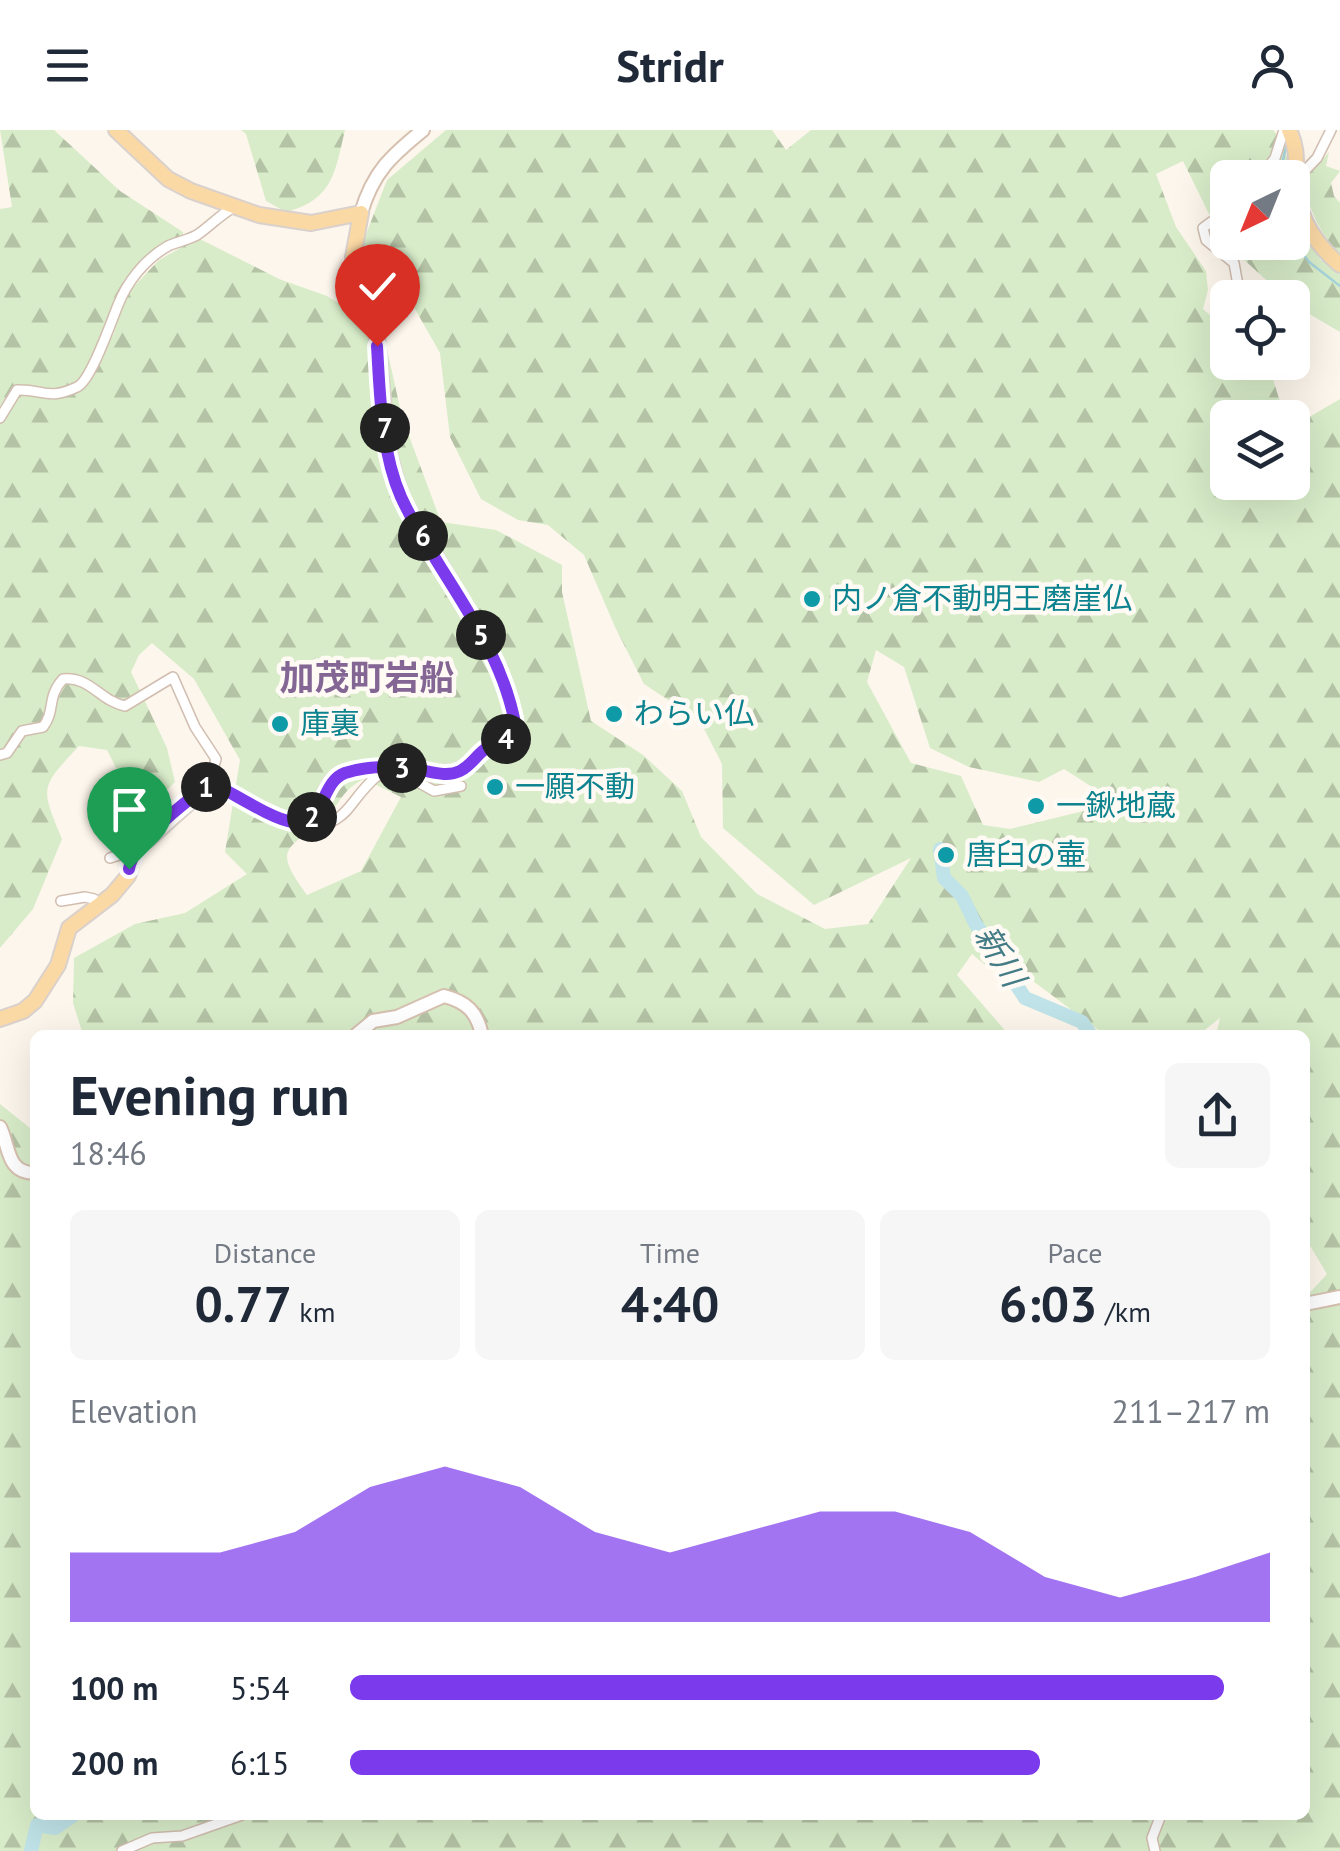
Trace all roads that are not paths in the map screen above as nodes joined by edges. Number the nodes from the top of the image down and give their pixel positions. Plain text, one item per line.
1 (116, 130) edge
2 (424, 130) edge
3 (1287, 130) edge
4 (1331, 130) edge
5 (1274, 160) edge
6 (1296, 160) edge
7 (1310, 166) edge
8 (234, 206) junction
9 (361, 213) junction
10 (1210, 223) edge
11 (1310, 230) edge
12 (1210, 243) edge
13 (1340, 265) edge
14 (0, 418) edge
15 (0, 754) edge
16 (209, 785) junction
17 (461, 786) dead end
18 (290, 822) junction
19 (136, 849) junction
20 (110, 858) dead end
21 (62, 901) dead end
22 (98, 906) junction
23 (0, 1018) edge
24 (362, 1030) edge
25 (481, 1030) edge
26 (0, 1127) edge
27 (30, 1172) edge
28 (1340, 1296) edge
29 (1310, 1303) edge
30 (228, 1820) edge
31 (1159, 1820) edge
32 (122, 1851) edge
33 (1155, 1851) edge

1 - 8 main road
2 - 9 main road
3 - 5 street
3 - 6 main road
4 - 7 street
8 - 9 main road
8 - 14 street
9 - 18 main road
10 - 12 street
11 - 13 main road
15 - 16 street
16 - 18 main road
16 - 19 main road
17 - 18 street
19 - 20 street
19 - 22 main road
21 - 22 street
22 - 23 main road
24 - 25 main road
26 - 27 main road
28 - 29 main road
30 - 32 street
31 - 33 street

